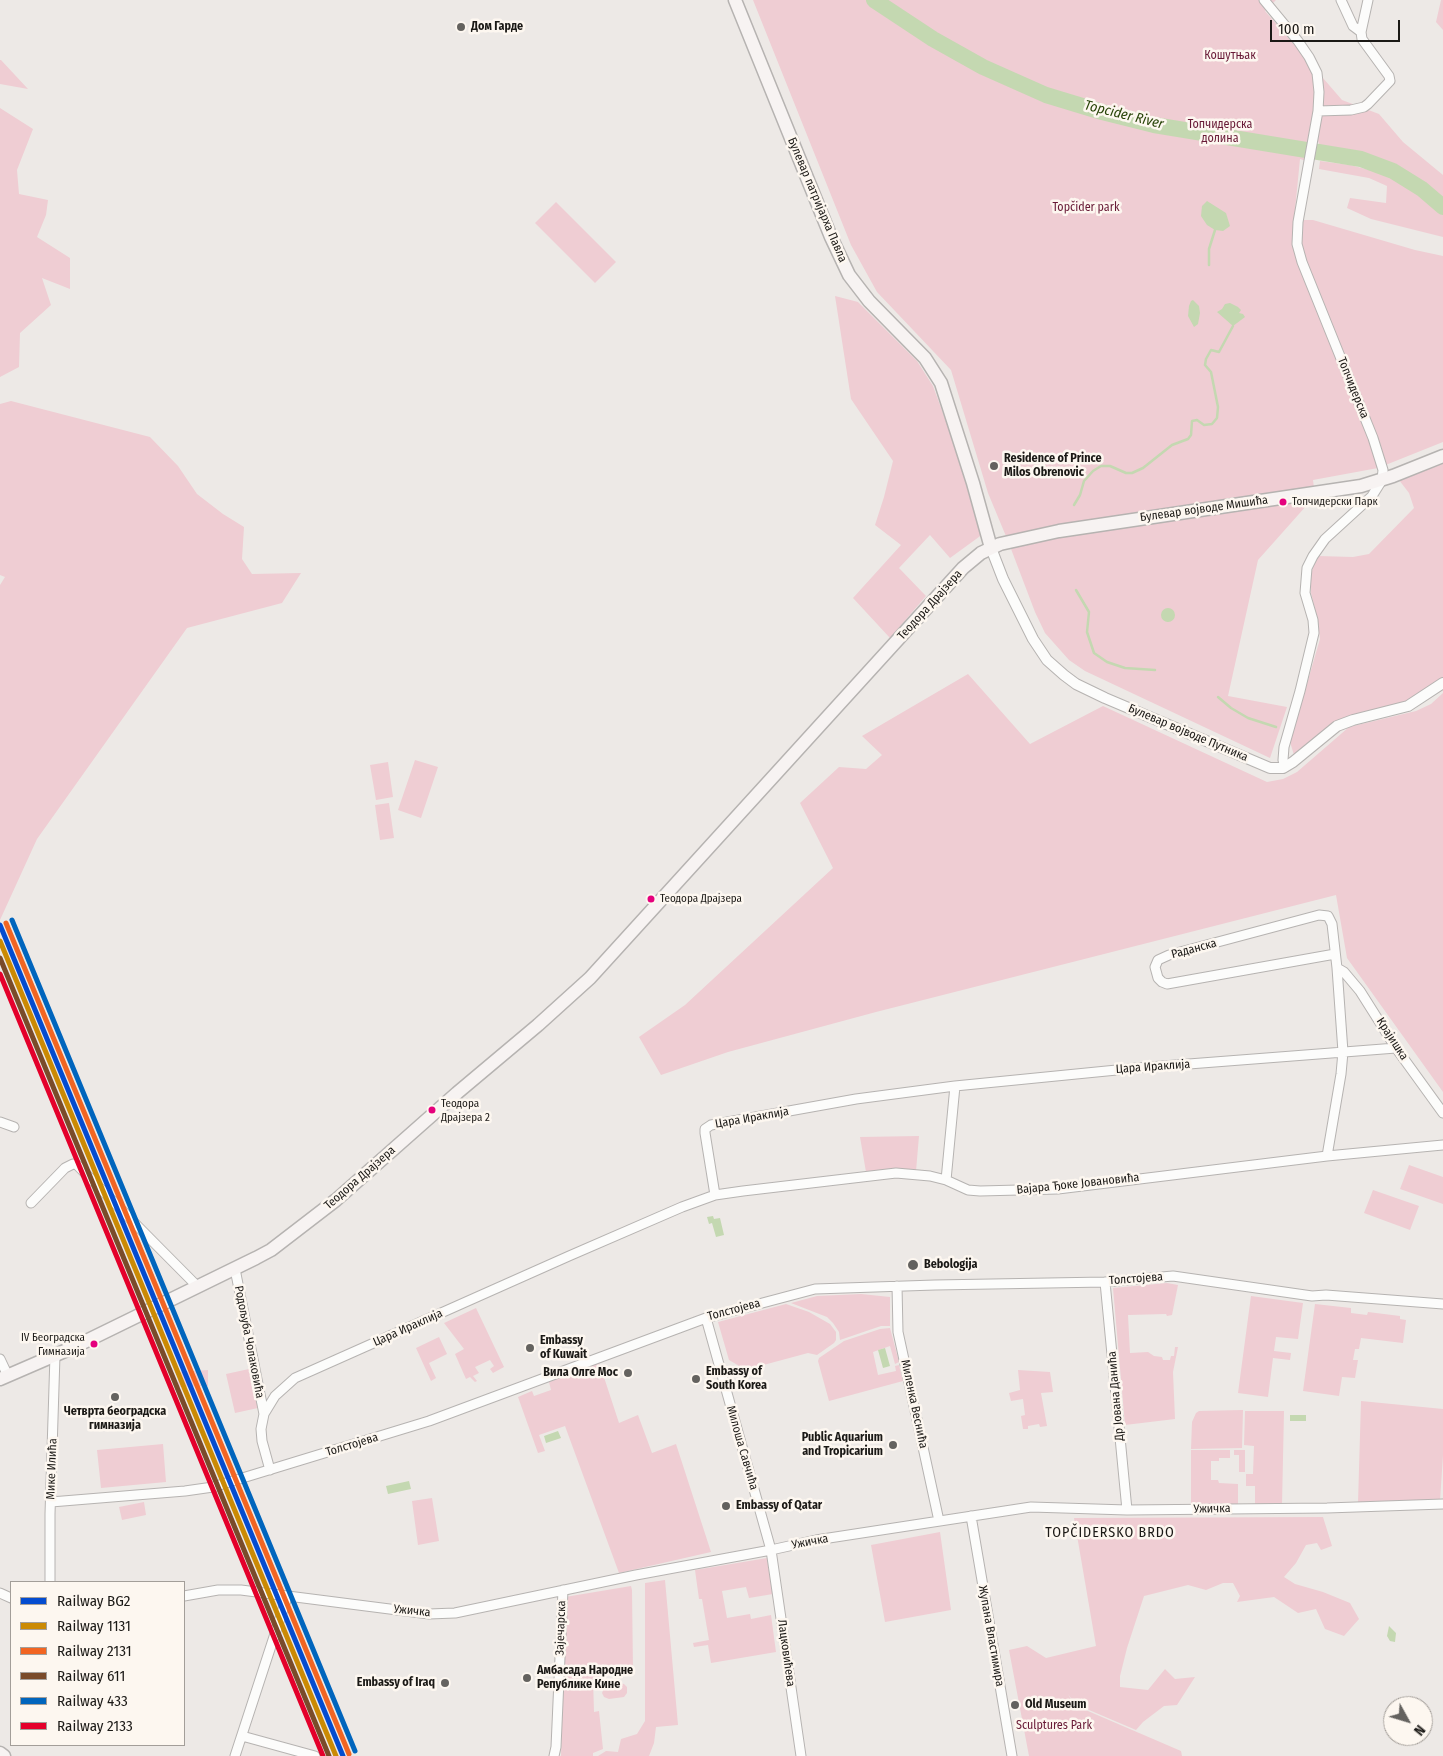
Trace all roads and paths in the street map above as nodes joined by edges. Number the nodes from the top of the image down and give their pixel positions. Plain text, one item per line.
1 (736, 0) edge
2 (1264, 0) edge
3 (1341, 0) edge
4 (1368, 0) edge
5 (1361, 32) junction
6 (1318, 111) junction
7 (1443, 456) edge
8 (1382, 480) junction
9 (991, 548) junction
10 (1443, 683) edge
11 (1285, 767) junction
12 (1335, 954) junction
13 (1337, 968) junction
14 (1396, 1048) junction
15 (1343, 1052) junction
16 (955, 1086) junction
17 (1443, 1114) edge
18 (0, 1122) edge
19 (14, 1127) dead end
20 (1443, 1145) edge
21 (1328, 1156) junction
22 (946, 1180) junction
23 (715, 1196) junction
24 (31, 1204) dead end
25 (235, 1269) junction
26 (1105, 1282) junction
27 (897, 1286) junction
28 (198, 1287) junction
29 (1443, 1304) edge
30 (706, 1318) junction
31 (55, 1355) junction
32 (0, 1359) edge
33 (4, 1377) edge
34 (264, 1414) junction
35 (270, 1470) junction
36 (51, 1502) junction
37 (1443, 1504) edge
38 (1127, 1510) junction
39 (971, 1516) junction
40 (940, 1521) junction
41 (771, 1550) junction
42 (50, 1581) edge
43 (563, 1590) junction
44 (185, 1596) edge
45 (287, 1597) junction
46 (242, 1736) junction
47 (0, 1753) edge
48 (4, 1756) edge
49 (235, 1756) edge
50 (315, 1756) edge
51 (554, 1756) edge
52 (801, 1756) edge
53 (1012, 1756) edge

1 - 9 main road, Булевар патријарха Павла
2 - 6 street, Топчидерска
3 - 5 street
4 - 5 street
5 - 6 street
6 - 8 street, Топчидерска
7 - 8 main road, Булевар војводе Мишића
8 - 9 main road, Булевар војводе Мишића
8 - 11 street
9 - 11 street, Булевар војводе Путника
9 - 25 main road, Теодора Драјзера
10 - 11 street
12 - 12 street, Раданска
12 - 13 street, Раданска
13 - 14 street, Крајишка
13 - 15 street, Раданска
14 - 15 street, Цара Ираклија
14 - 17 street, Крајишка
15 - 16 street, Цара Ираклија
15 - 21 street, Раданска
16 - 22 street
16 - 23 street, Цара Ираклија
18 - 19 street
20 - 21 street, Вајара Ђоке Јовановића
21 - 22 street, Вајара Ђоке Јовановића
22 - 23 street, Вајара Ђоке Јовановића
23 - 34 street, Цара Ираклија
24 - 28 street
25 - 28 main road, Теодора Драјзера
25 - 34 street, Родољуба Чолаковића
26 - 27 street, Толстојева
26 - 29 street, Толстојева
26 - 38 street, Др Јована Данића
27 - 30 street, Толстојева
27 - 40 street, Миленка Веснића
28 - 31 main road, Теодора Драјзера
30 - 35 street, Толстојева
30 - 41 street, Милоша Савчића
31 - 33 main road, Теодора Драјзера
31 - 36 street, Мике Илића
32 - 33 street
34 - 35 street, Цара Ираклија
35 - 36 street, Толстојева
36 - 42 street, Мике Илића
37 - 38 street, Ужичка
38 - 39 street, Ужичка
39 - 40 street, Ужичка
39 - 53 street, Жупана Властимира
40 - 41 street, Ужичка
41 - 43 street, Ужичка
41 - 52 street, Лацковићева
43 - 45 street, Ужичка
43 - 51 street, Зајечарска
44 - 45 street, Ужичка
45 - 46 street
46 - 49 street
46 - 50 street
47 - 48 main road

